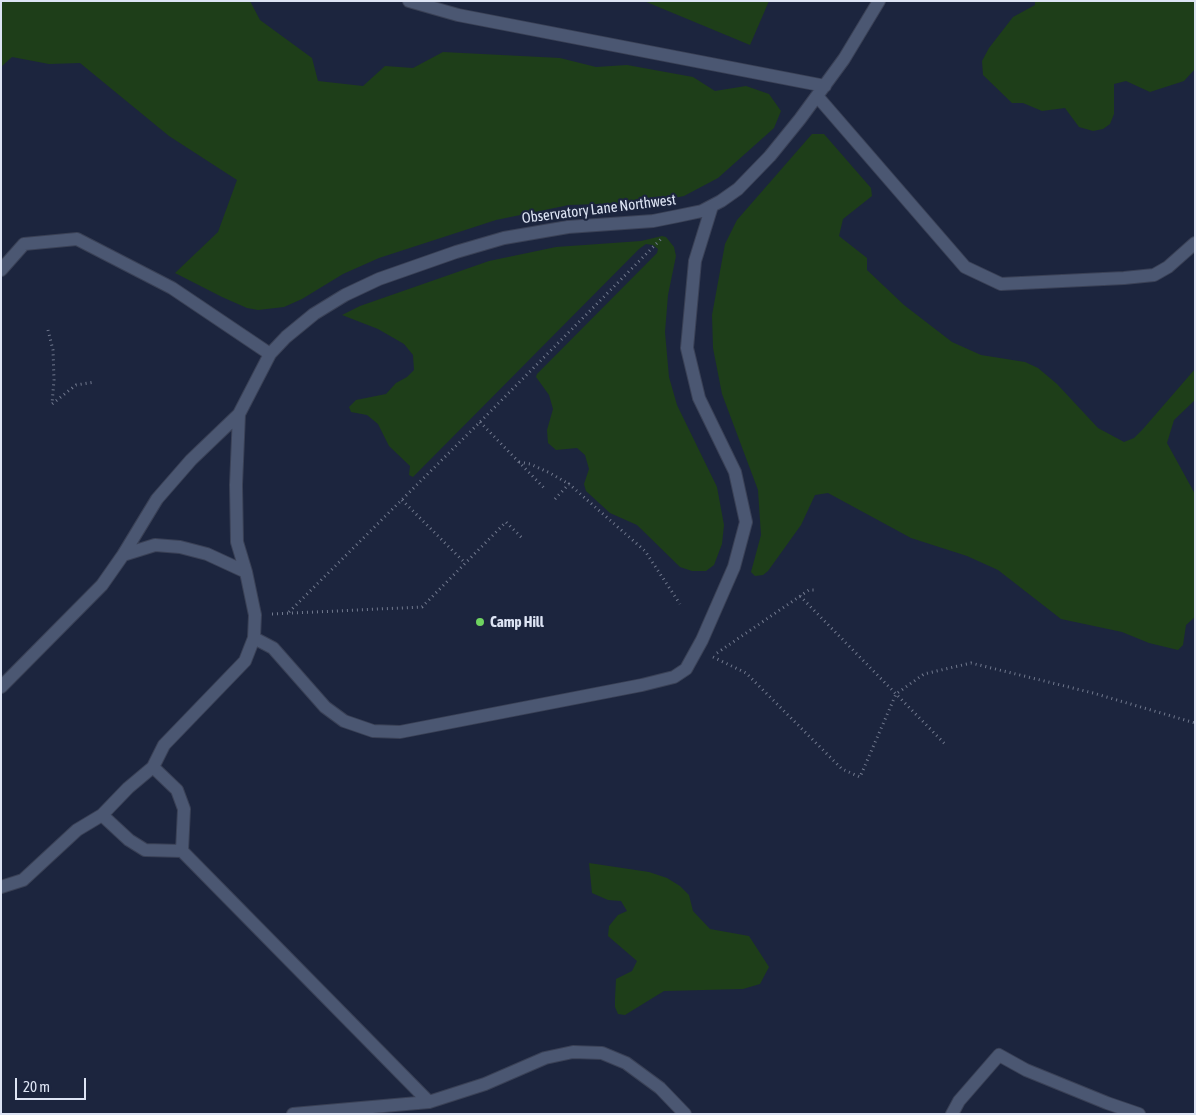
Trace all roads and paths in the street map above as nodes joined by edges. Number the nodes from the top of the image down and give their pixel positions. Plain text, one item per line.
1 (409, 1) edge
2 (879, 1) edge
3 (821, 91) junction
4 (712, 206) junction
5 (685, 214) junction
6 (1195, 243) edge
7 (1, 270) edge
8 (48, 330) dead end
9 (270, 354) junction
10 (96, 382) dead end
11 (239, 414) junction
12 (480, 422) junction
13 (519, 462) junction
14 (568, 484) junction
15 (545, 489) dead end
16 (555, 499) dead end
17 (402, 500) junction
18 (522, 538) dead end
19 (123, 555) junction
20 (465, 563) junction
21 (246, 572) junction
22 (814, 590) dead end
23 (800, 596) junction
24 (680, 604) dead end
25 (289, 612) junction
26 (271, 614) dead end
27 (254, 638) junction
28 (1, 686) edge
29 (896, 694) junction
30 (1195, 723) edge
31 (945, 744) dead end
32 (153, 767) junction
33 (102, 816) junction
34 (182, 851) junction
35 (1, 887) edge
36 (429, 1102) junction
37 (293, 1114) edge
38 (685, 1114) edge
39 (952, 1114) edge
40 (1139, 1114) edge

1 - 3 street
2 - 3 street, Observatory Lane Northwest
3 - 4 street, Observatory Lane Northwest
3 - 6 street
4 - 5 street, Observatory Lane Northwest
4 - 27 street
5 - 9 street, Observatory Lane Northwest
5 - 12 path
7 - 9 street
8 - 10 path
9 - 11 street, Observatory Lane Northwest
11 - 19 street
11 - 21 street, Observatory Lane Northwest
12 - 13 path
12 - 17 path
13 - 14 path
13 - 15 path
14 - 16 path
14 - 24 path
17 - 20 path
17 - 25 path
18 - 20 path
19 - 21 street
19 - 28 street
20 - 25 path
21 - 27 street, Observatory Lane Northwest
22 - 23 path
23 - 29 path
23 - 29 path
25 - 26 path
27 - 32 street, Observatory Lane Northwest
29 - 30 path
29 - 31 path
32 - 33 street
32 - 34 street
33 - 34 street
33 - 35 street
34 - 36 street
36 - 37 street
36 - 38 street
39 - 40 street

